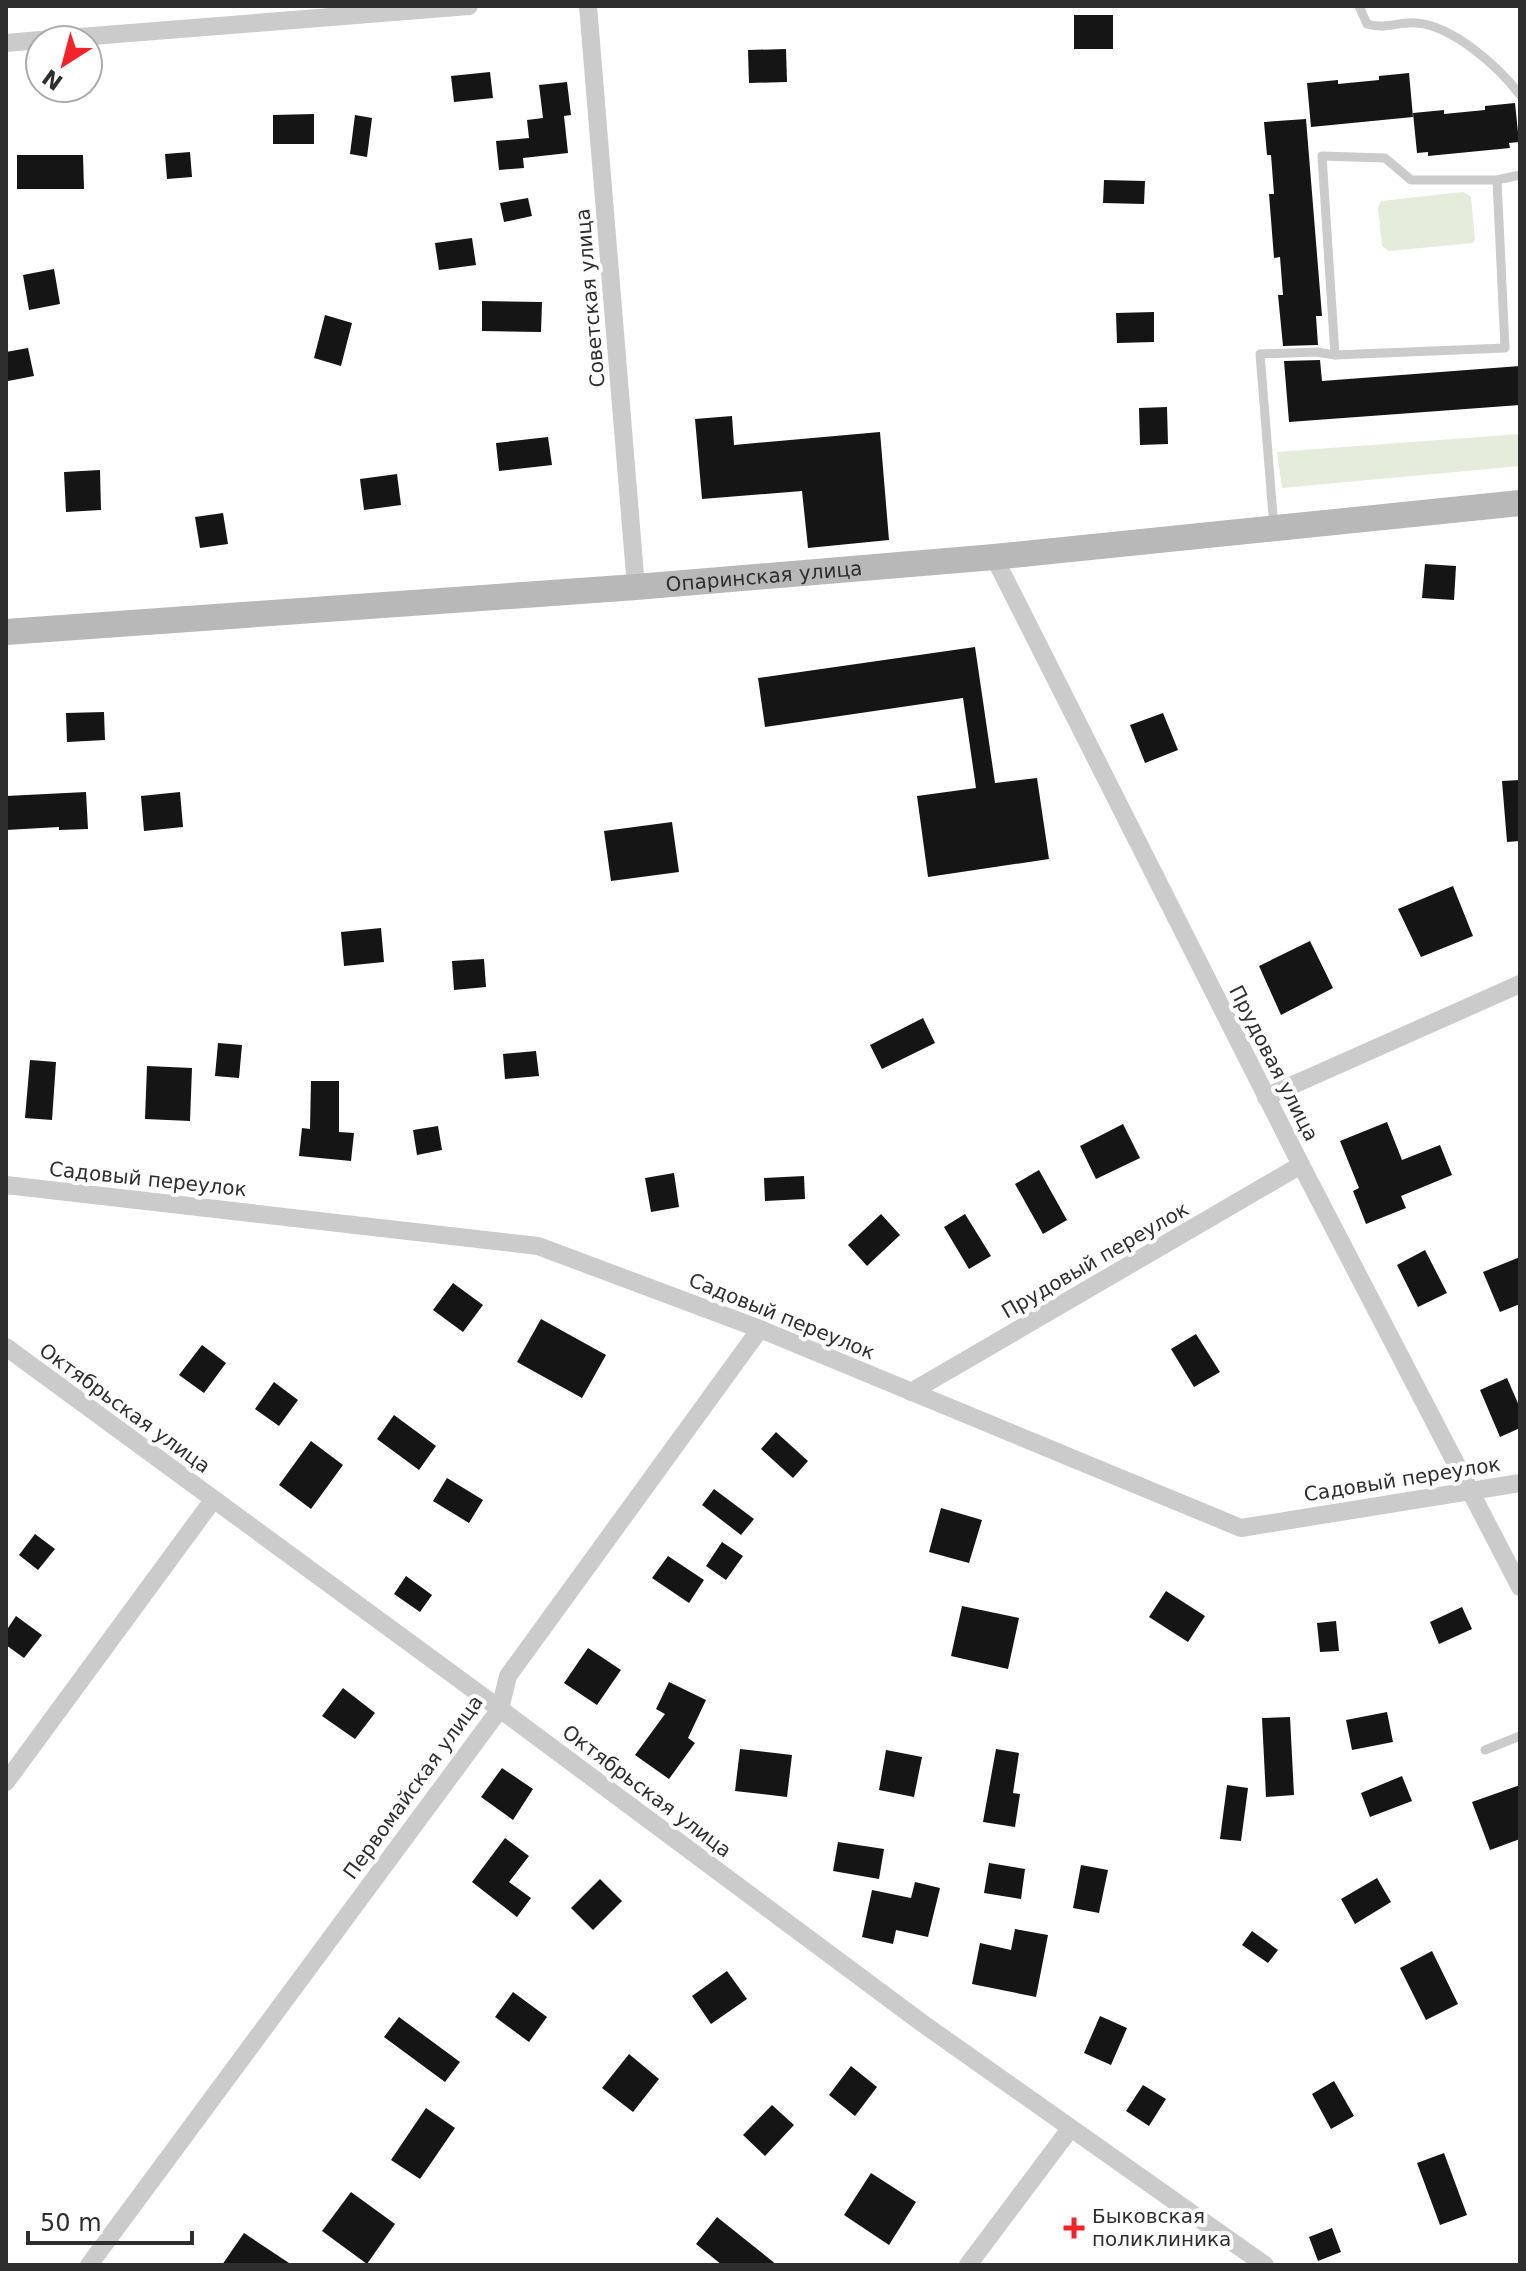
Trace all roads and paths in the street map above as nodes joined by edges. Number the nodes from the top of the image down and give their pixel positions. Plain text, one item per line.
1 (469, 6) edge
2 (588, 6) edge
3 (1359, 6) edge
4 (104, 35) edge
5 (1520, 95) edge
6 (1520, 175) edge
7 (1497, 180) junction
8 (1335, 355) junction
9 (1520, 503) edge
10 (1274, 528) junction
11 (994, 557) junction
12 (636, 587) junction
13 (6, 632) edge
14 (1520, 984) edge
15 (1266, 1097) junction
16 (1301, 1165) junction
17 (6, 1185) edge
18 (760, 1329) junction
19 (6, 1347) edge
20 (911, 1392) junction
21 (1520, 1483) edge
22 (1469, 1490) junction
23 (213, 1500) junction
24 (1520, 1587) edge
25 (500, 1709) junction
26 (1520, 1736) edge
27 (1485, 1750) dead end
28 (6, 1782) edge
29 (1070, 2129) junction
30 (89, 2265) edge
31 (968, 2265) edge
32 (1265, 2265) edge

1 - 4 street
2 - 12 street, Советская улица
3 - 5 lane
6 - 7 lane
7 - 8 lane
7 - 8 lane
8 - 10 lane
9 - 10 main road, Опаринская улица
10 - 11 main road, Опаринская улица
11 - 12 main road, Опаринская улица
11 - 15 street, Прудовая улица
12 - 13 main road, Опаринская улица
14 - 15 street
15 - 16 street, Прудовая улица
16 - 20 street, Прудовый переулок
16 - 22 street, Прудовая улица
17 - 18 street, Садовый переулок
18 - 20 street, Садовый переулок
18 - 25 street, Первомайская улица
19 - 23 street, Октябрьская улица
20 - 22 street, Садовый переулок
21 - 22 street, Садовый переулок
22 - 24 street, Прудовая улица
23 - 25 street, Октябрьская улица
23 - 28 street
25 - 29 street, Октябрьская улица
25 - 30 street, Первомайская улица
26 - 27 lane
29 - 31 street
29 - 32 street, Октябрьская улица

